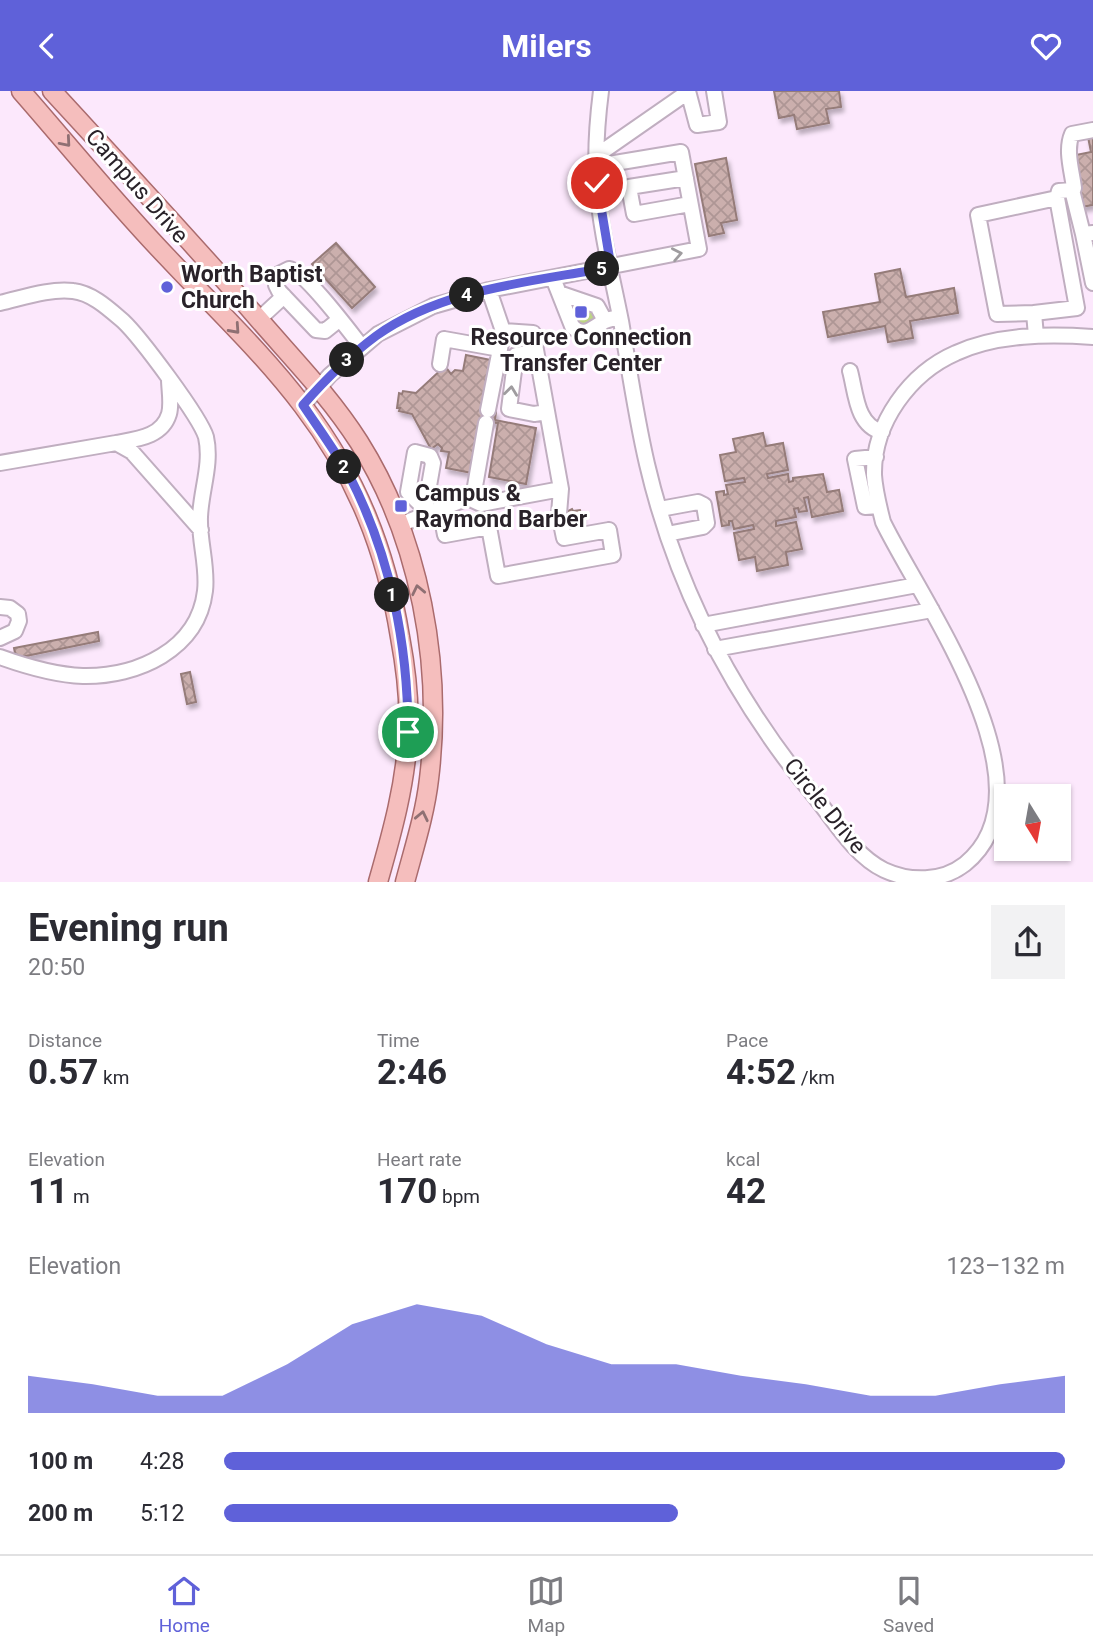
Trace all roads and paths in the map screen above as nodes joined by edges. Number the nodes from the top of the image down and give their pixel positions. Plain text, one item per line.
1 (21, 91) edge
2 (52, 91) edge
3 (601, 91) edge
4 (688, 91) edge
5 (714, 91) edge
6 (1093, 130) edge
7 (597, 161) junction
8 (686, 178) junction
9 (1072, 192) junction
10 (1058, 198) junction
11 (690, 204) junction
12 (1088, 234) edge
13 (611, 267) junction
14 (218, 273) junction
15 (553, 278) junction
16 (1093, 283) edge
17 (198, 289) junction
18 (489, 290) junction
19 (559, 293) junction
20 (284, 296) junction
21 (0, 303) edge
22 (1077, 308) junction
23 (1093, 311) edge
24 (1034, 313) junction
25 (620, 317) junction
26 (340, 319) junction
27 (258, 320) junction
28 (602, 323) junction
29 (503, 331) junction
30 (1036, 336) junction
31 (1093, 337) edge
32 (362, 347) junction
33 (500, 349) junction
34 (536, 351) junction
35 (440, 363) dead end
36 (850, 371) dead end
37 (169, 379) junction
38 (320, 387) junction
39 (303, 405) junction
40 (547, 412) junction
41 (882, 432) junction
42 (116, 443) junction
43 (876, 457) junction
44 (0, 463) edge
45 (561, 489) junction
46 (468, 498) junction
47 (879, 506) junction
48 (660, 509) junction
49 (431, 511) junction
50 (399, 525) junction
51 (201, 530) junction
52 (667, 534) junction
53 (917, 585) junction
54 (823, 602) junction
55 (0, 607) edge
56 (932, 610) junction
57 (703, 625) junction
58 (828, 629) junction
59 (0, 638) edge
60 (715, 649) junction
61 (0, 657) edge
62 (378, 882) edge
63 (405, 882) edge

1 -> 17 main road, Campus Drive
2 - 14 main road, Campus Drive
3 - 7 street, Circle Drive
4 - 5 street
4 - 7 street
6 - 9 street
7 - 8 street
7 - 13 street, Circle Drive
8 - 11 street
8 - 11 street
9 - 10 street
9 - 12 street
10 - 22 street
10 - 24 street
13 -> 11 street
12 - 16 street
13 - 15 street
13 - 25 street, Circle Drive
14 - 17 main road
14 - 27 main road, Campus Drive
15 - 18 street
15 - 19 street
17 -> 39 main road, Campus Drive
18 - 29 street
18 - 32 street
19 - 28 street
19 - 28 street
20 - 26 street
20 - 26 street
20 - 27 street
21 - 37 street
22 - 23 street
22 - 24 street
24 - 30 street
25 - 28 street
25 - 48 street, Circle Drive
26 - 32 street
27 - 38 main road, Campus Drive
29 - 33 street
29 - 34 street
30 - 31 street, Circle Drive
30 - 41 street, Circle Drive
32 - 38 street
33 - 35 street
33 - 46 street
34 - 40 street
40 -> 34 street
36 - 41 street
37 - 42 street
37 - 51 street
38 - 39 street
38 - 50 main road, Campus Drive
39 - 62 main road, Campus Drive
40 - 45 street
41 - 43 street, Circle Drive
42 - 44 street
42 - 51 street
43 - 47 street, Circle Drive
43 - 47 street
45 - 46 street
45 - 49 street
46 - 49 street
47 - 53 street, Circle Drive
48 - 52 street, Circle Drive
48 - 52 street
49 - 50 street
63 -> 50 main road, Campus Drive
51 - 61 street
52 - 57 street, Circle Drive
53 - 54 street
53 - 56 street, Circle Drive
54 - 57 street
54 - 58 street
55 - 59 street
56 - 58 street
56 - 60 street, Circle Drive
57 - 60 street, Circle Drive
58 - 60 street

